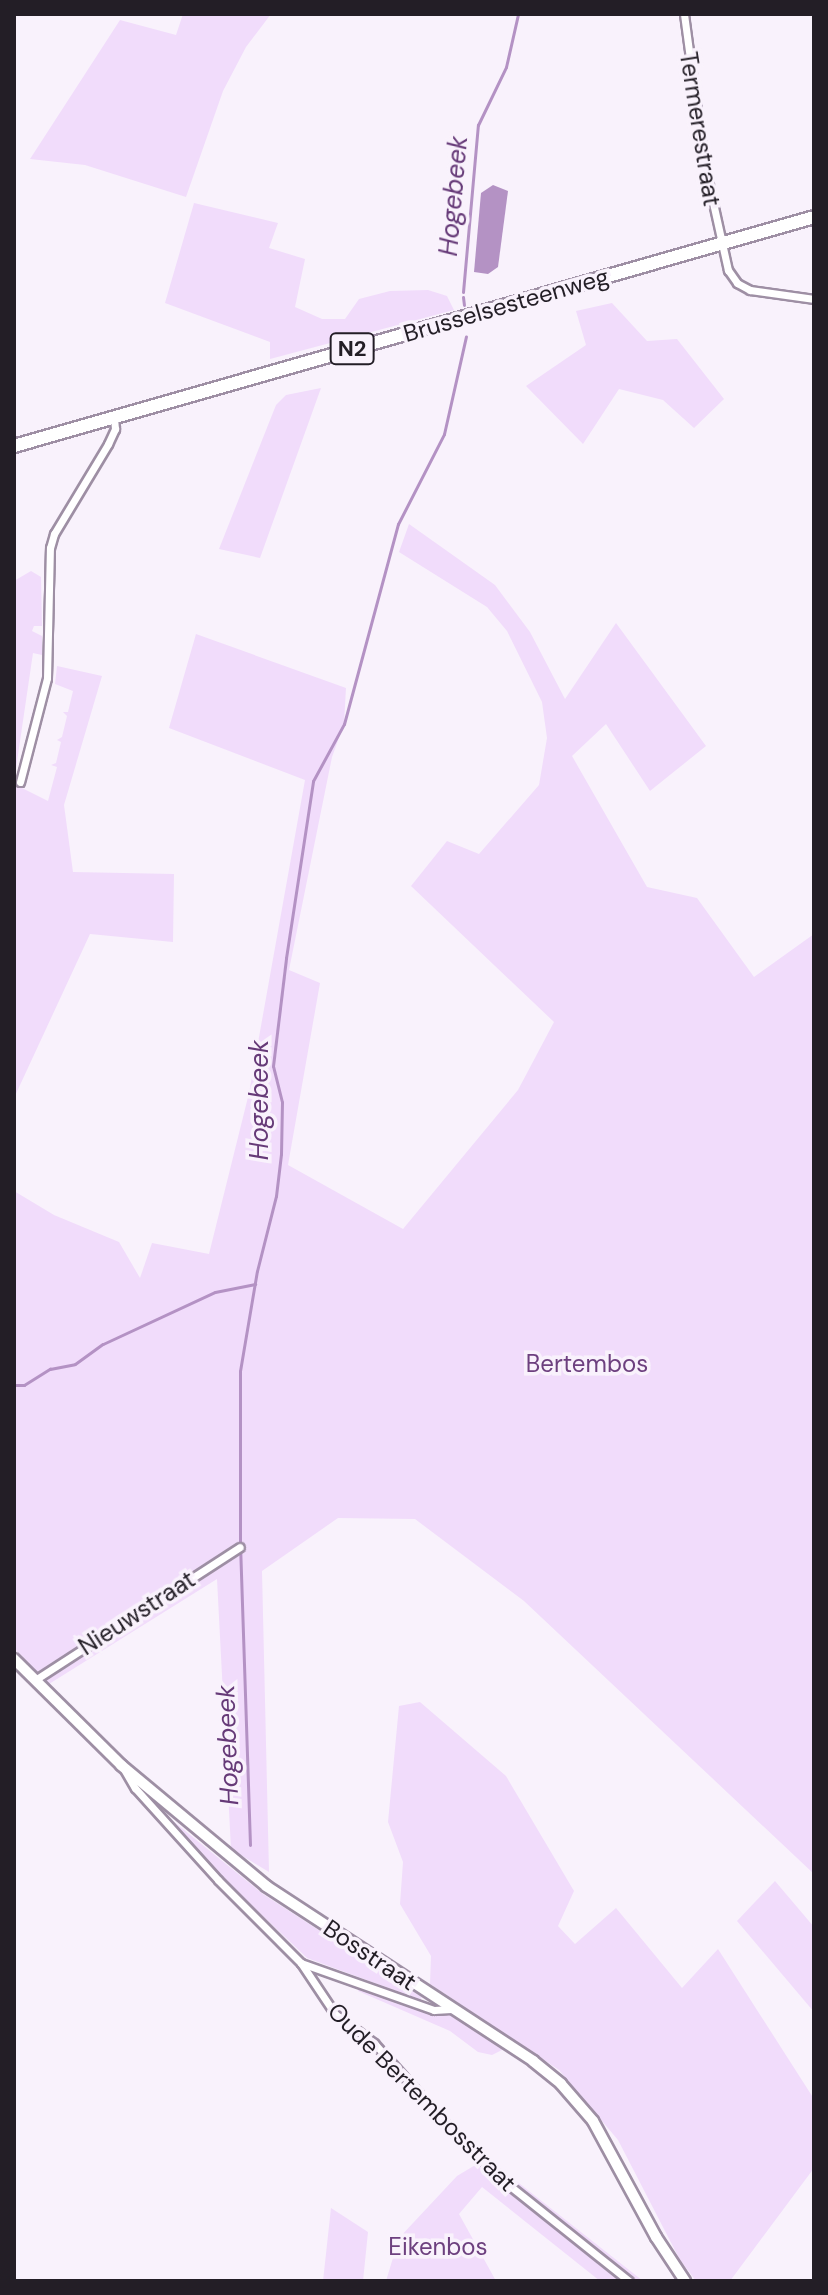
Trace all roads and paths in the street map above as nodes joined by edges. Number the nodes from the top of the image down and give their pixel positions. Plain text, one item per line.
1 (684, 14) edge
2 (814, 217) edge
3 (720, 244) junction
4 (814, 299) edge
5 (114, 417) junction
6 (14, 446) edge
7 (20, 782) dead end
8 (240, 1547) dead end
9 (14, 1659) edge
10 (35, 1680) junction
11 (121, 1765) junction
12 (301, 1963) junction
13 (451, 2009) junction
14 (629, 2281) edge
15 (685, 2281) edge

1 - 3 street, Termerestraat
2 - 3 main road, Brusselsesteenweg / N2
3 - 4 street, Termerestraat
3 - 5 main road, Brusselsesteenweg / N2
5 - 6 main road, Brusselsesteenweg / N2
5 - 7 street
8 - 10 street, Nieuwstraat
9 - 10 street, Bosstraat
10 - 11 street, Bosstraat
11 - 12 street, Oude Bertembosstraat
11 - 13 street, Bosstraat
12 - 13 street, Oude Bertembosstraat
12 - 14 street, Oude Bertembosstraat
13 - 15 street, Bosstraat

